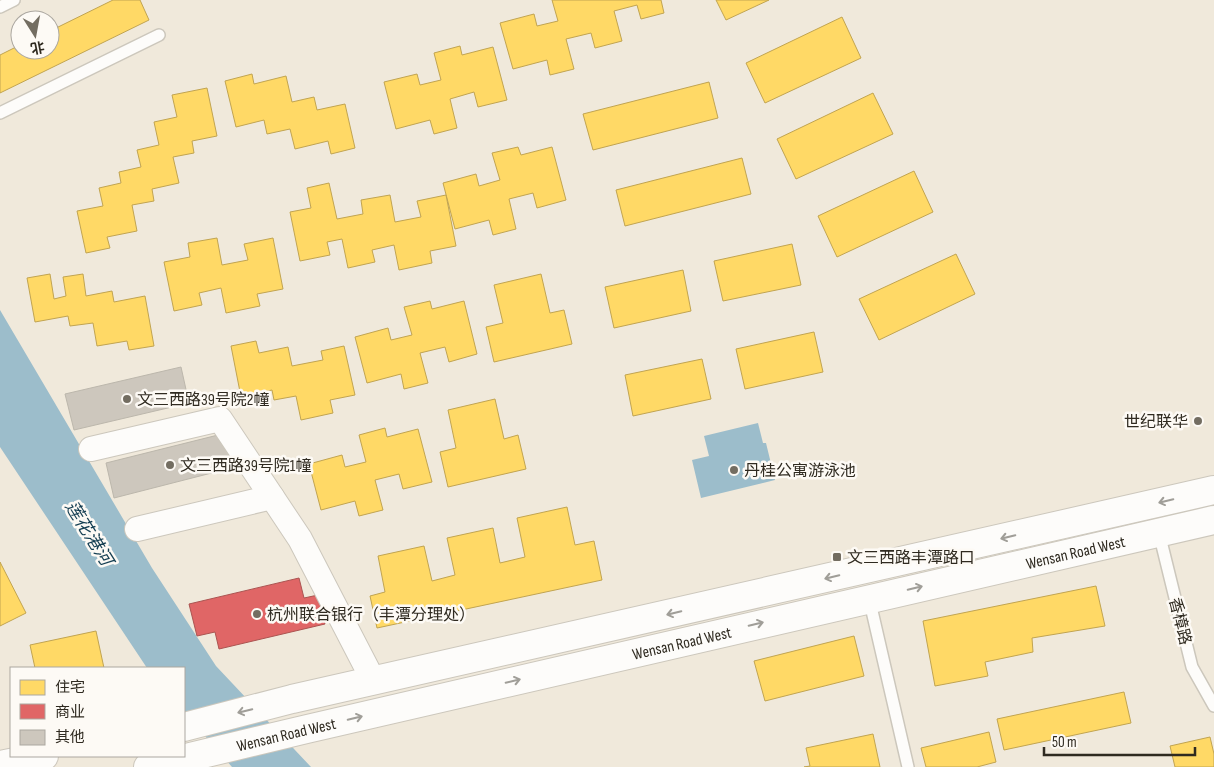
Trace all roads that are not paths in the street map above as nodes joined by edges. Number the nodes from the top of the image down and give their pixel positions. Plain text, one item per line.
1 (14, 0) edge
2 (0, 7) edge
3 (159, 35) dead end
4 (0, 113) edge
5 (91, 449) dead end
6 (1214, 490) edge
7 (272, 497) junction
8 (1214, 520) edge
9 (137, 529) dead end
10 (1159, 532) junction
11 (869, 598) junction
12 (373, 680) junction
13 (1214, 706) edge
14 (185, 726) edge
15 (39, 757) edge
16 (0, 765) edge
17 (148, 767) edge
18 (908, 767) edge

1 - 2 lane
3 - 4 lane
5 - 7 street
6 -> 12 main road, Wensan Road West
7 - 9 street
7 - 12 street
8 - 10 main road, Wensan Road West
11 -> 10 main road, Wensan Road West
10 - 13 lane, 香樟路
17 -> 11 main road, Wensan Road West
11 - 18 lane
12 -> 14 main road, Wensan Road West
15 - 16 main road

